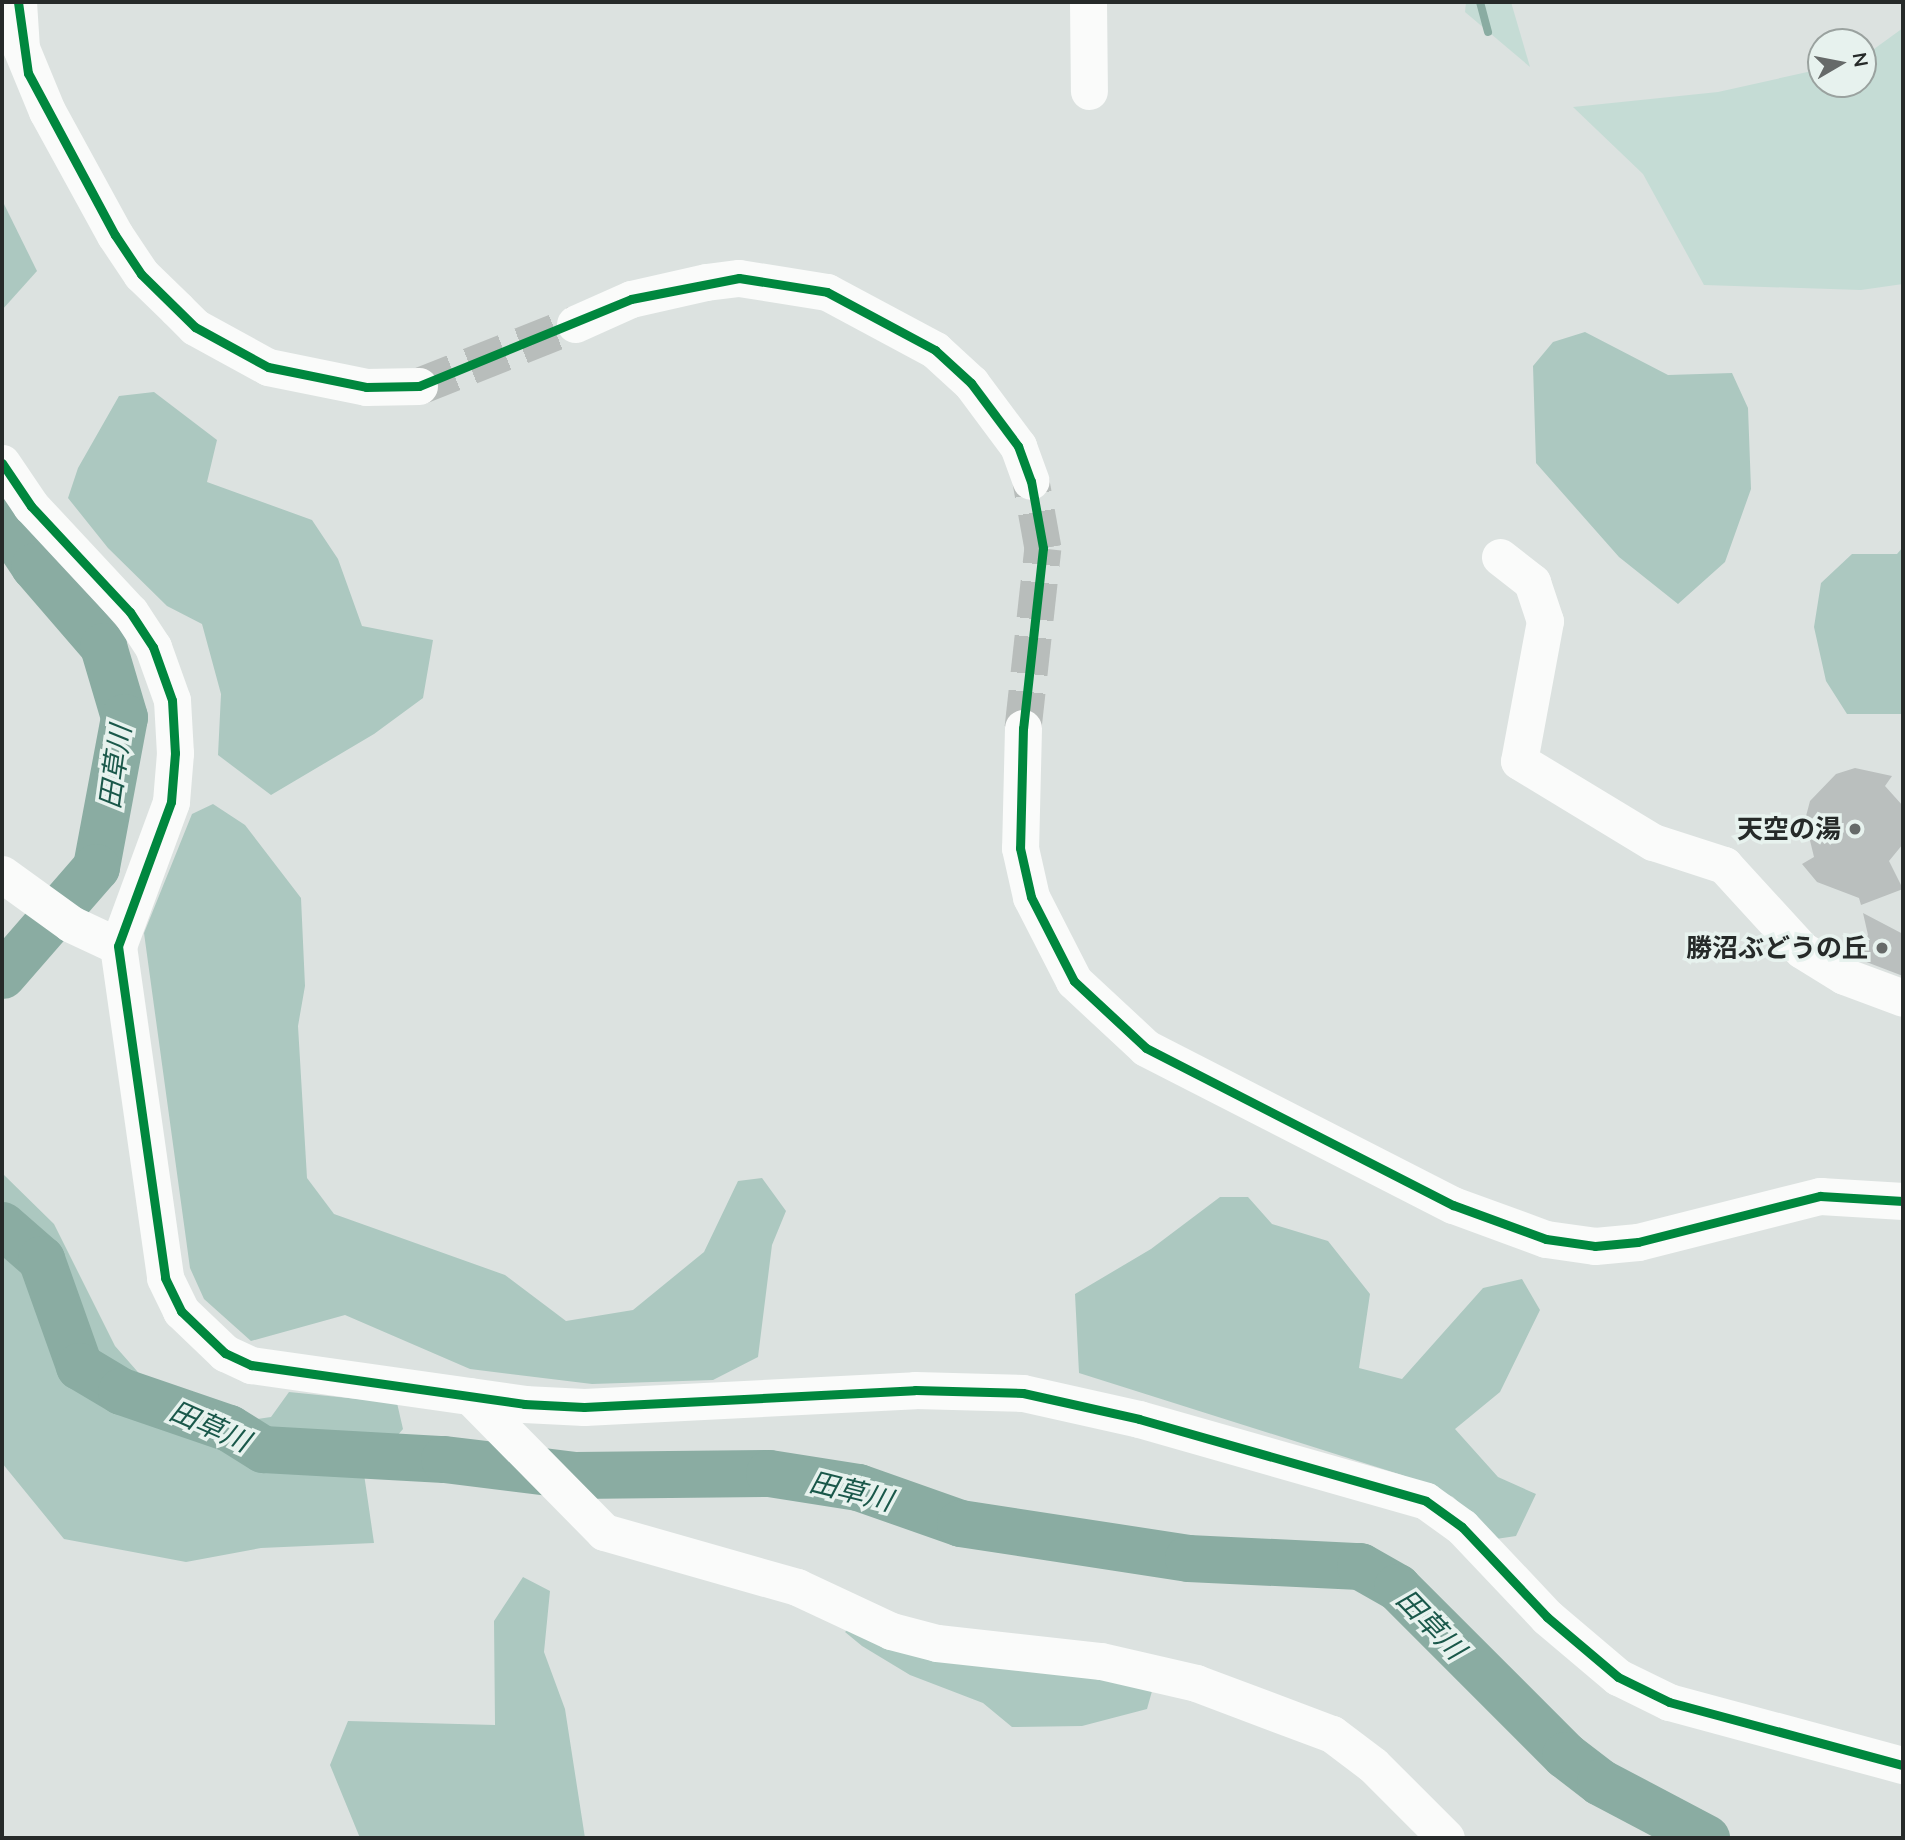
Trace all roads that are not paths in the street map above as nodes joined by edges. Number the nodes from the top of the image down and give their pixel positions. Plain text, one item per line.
1 (18, 2) edge
2 (1088, 2) edge
3 (1089, 91) dead end
4 (575, 324) tunnel mouth
5 (419, 386) tunnel mouth
6 (2, 463) edge
7 (1031, 481) tunnel mouth
8 (1500, 557) dead end
9 (1023, 728) tunnel mouth
10 (2, 874) edge
11 (118, 946) junction
12 (1903, 998) edge
13 (1903, 1201) edge
14 (470, 1396) junction
15 (1903, 1765) edge
16 (1446, 1838) edge

1 - 5 street
2 - 3 street
4 - 7 street
6 - 11 street
8 - 12 street
9 - 13 street
10 - 11 street
11 - 14 street
14 - 15 street
14 - 16 street

